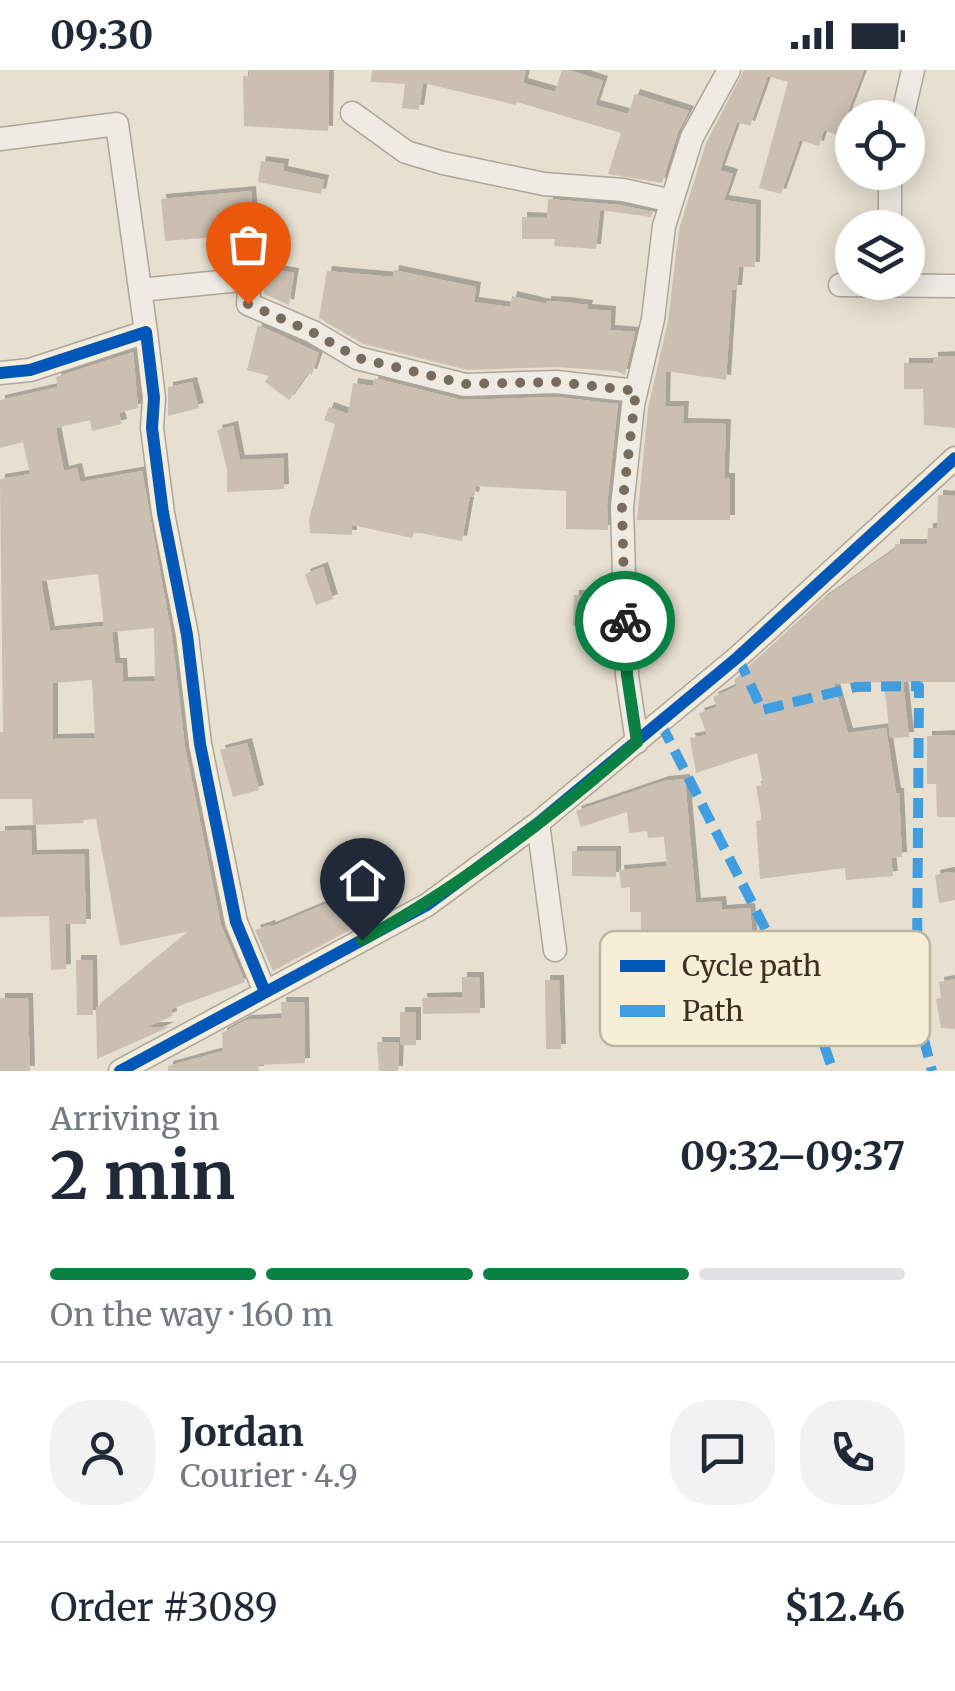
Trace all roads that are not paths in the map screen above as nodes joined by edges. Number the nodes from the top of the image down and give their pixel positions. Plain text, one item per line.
1 (729, 70) edge
2 (913, 70) edge
3 (906, 100) edge
4 (352, 113) dead end
5 (0, 139) edge
6 (672, 200) junction
7 (925, 285) edge
8 (955, 286) edge
9 (140, 290) junction
10 (146, 332) junction
11 (0, 373) edge
12 (636, 391) junction
13 (955, 458) edge
14 (637, 742) junction
15 (538, 823) junction
16 (555, 950) dead end
17 (265, 992) junction
18 (120, 1071) edge

1 - 6 street
2 - 3 street
4 - 6 street
5 - 9 street
6 - 12 street
7 - 8 street
9 - 10 street
9 - 12 street
10 - 11 street
10 - 17 street
12 - 14 street
13 - 14 street
14 - 15 street
15 - 16 street
15 - 17 street
17 - 18 street

